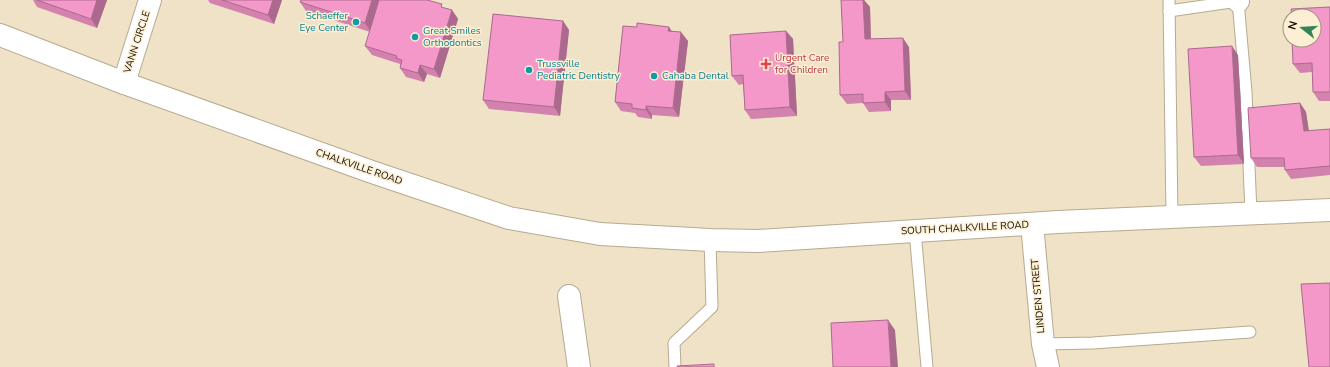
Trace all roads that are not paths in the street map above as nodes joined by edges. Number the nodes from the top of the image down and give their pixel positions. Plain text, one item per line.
1 (150, 0) edge
2 (1240, 0) edge
3 (1169, 6) edge
4 (0, 35) edge
5 (124, 83) junction
6 (1330, 210) edge
7 (1251, 214) junction
8 (1172, 217) junction
9 (1032, 224) junction
10 (915, 231) junction
11 (600, 234) joint
12 (710, 240) junction
13 (569, 296) dead end
14 (1250, 332) dead end
15 (1043, 344) junction
16 (579, 367) edge
17 (675, 367) edge
18 (927, 367) edge
19 (1048, 367) edge

1 - 5 main road, VANN CIRCLE
2 - 3 lane
2 - 7 lane
3 - 8 lane
4 - 5 main road, CHALKVILLE ROAD
5 - 11 main road, CHALKVILLE ROAD
6 - 7 main road, SOUTH CHALKVILLE ROAD
7 - 8 main road, SOUTH CHALKVILLE ROAD
8 - 9 main road, SOUTH CHALKVILLE ROAD
9 - 10 main road, SOUTH CHALKVILLE ROAD
9 - 15 main road, LINDEN STREET
10 - 12 main road, SOUTH CHALKVILLE ROAD
10 - 18 lane
11 - 12 main road, SOUTH CHALKVILLE ROAD
12 - 17 lane
13 - 16 main road
14 - 15 lane
15 - 19 main road, LINDEN STREET

